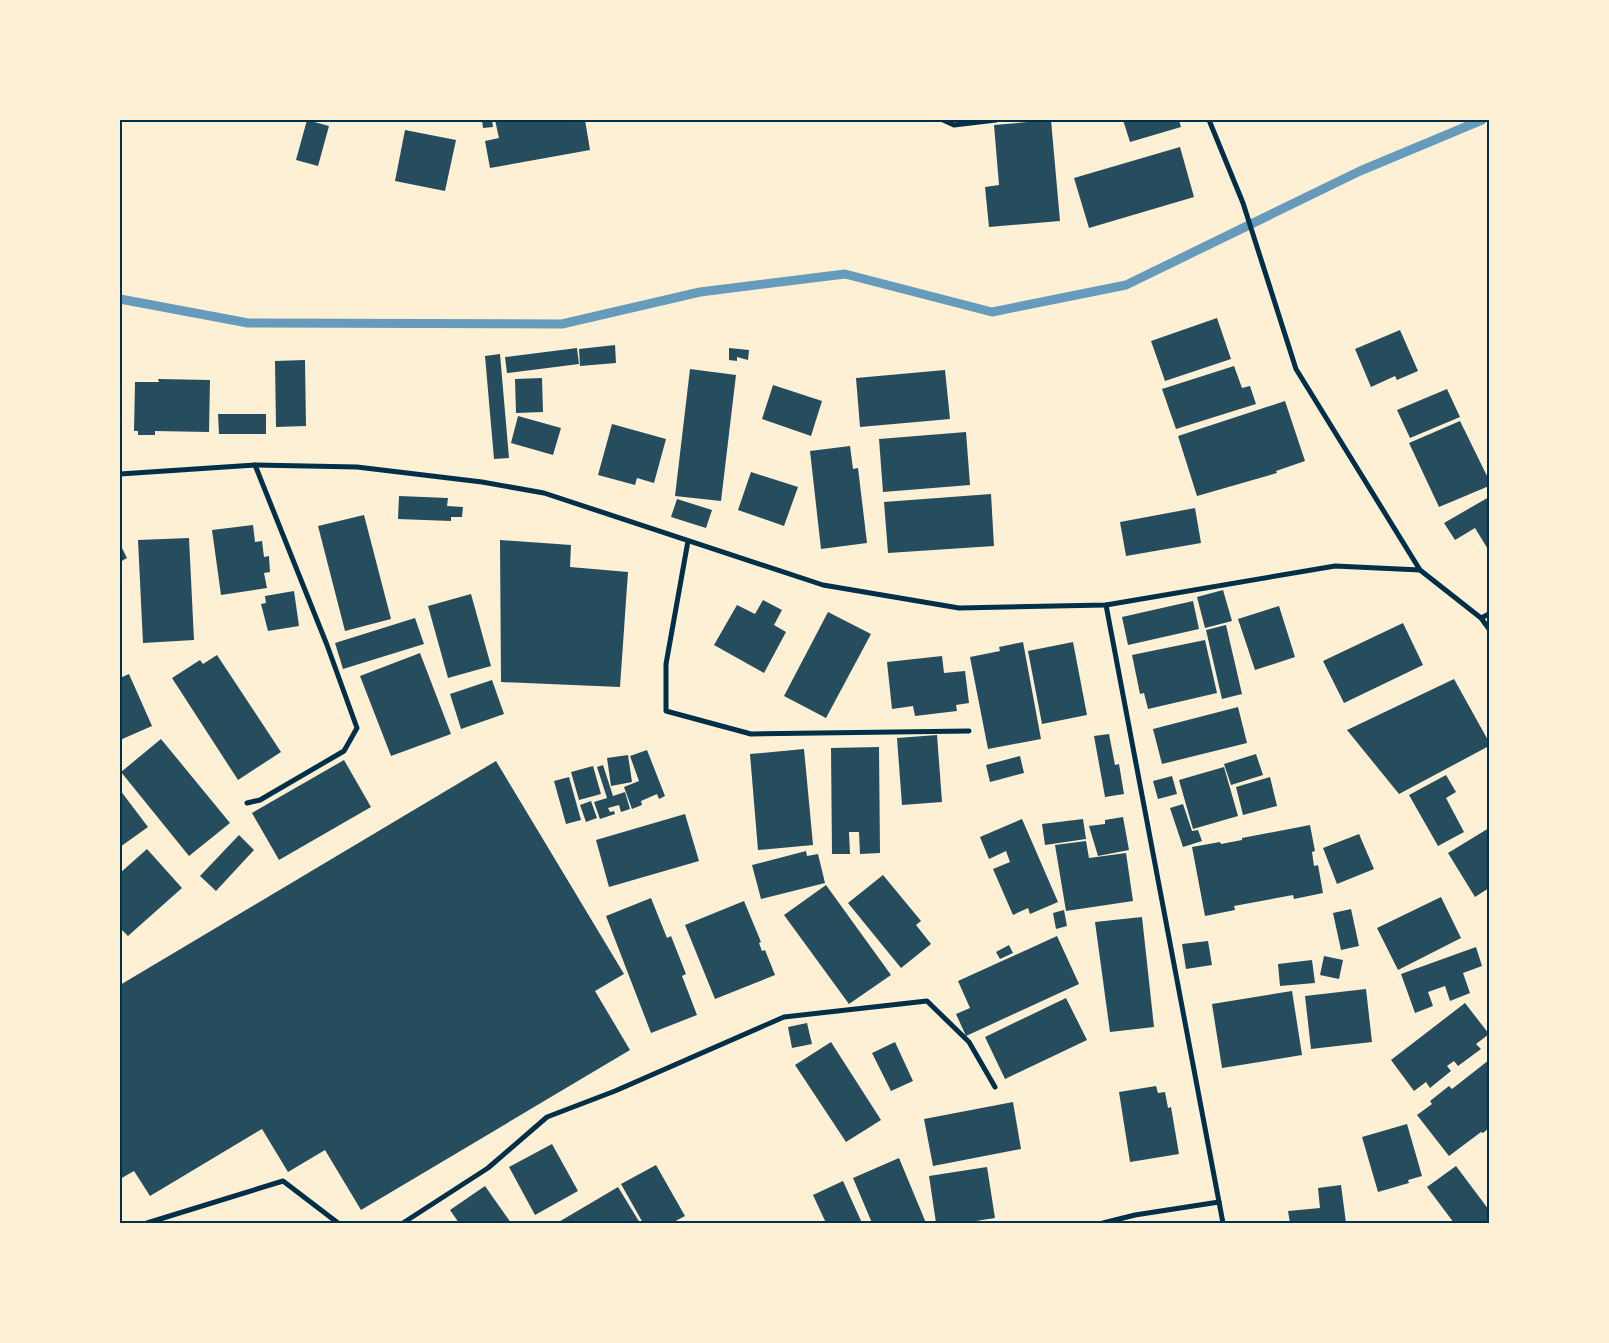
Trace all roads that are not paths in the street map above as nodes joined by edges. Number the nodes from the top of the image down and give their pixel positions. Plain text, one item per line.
1 (943, 120) edge
2 (996, 120) edge
3 (1209, 120) edge
4 (254, 465) junction
5 (120, 474) edge
6 (688, 541) junction
7 (1420, 570) junction
8 (1106, 605) junction
9 (1489, 614) edge
10 (1481, 618) junction
11 (1489, 629) edge
12 (969, 731) dead end
13 (247, 803) dead end
14 (995, 1087) dead end
15 (1219, 1202) junction
16 (147, 1223) edge
17 (338, 1223) edge
18 (403, 1223) edge
19 (1103, 1223) edge
20 (1223, 1223) edge

1 - 2 street
3 - 7 street
4 - 5 street
4 - 6 street
4 - 13 street
6 - 8 street
6 - 12 street
7 - 8 street
7 - 10 street
8 - 15 street
9 - 10 street
10 - 11 street
14 - 18 street
15 - 19 street
15 - 20 street
16 - 17 street

